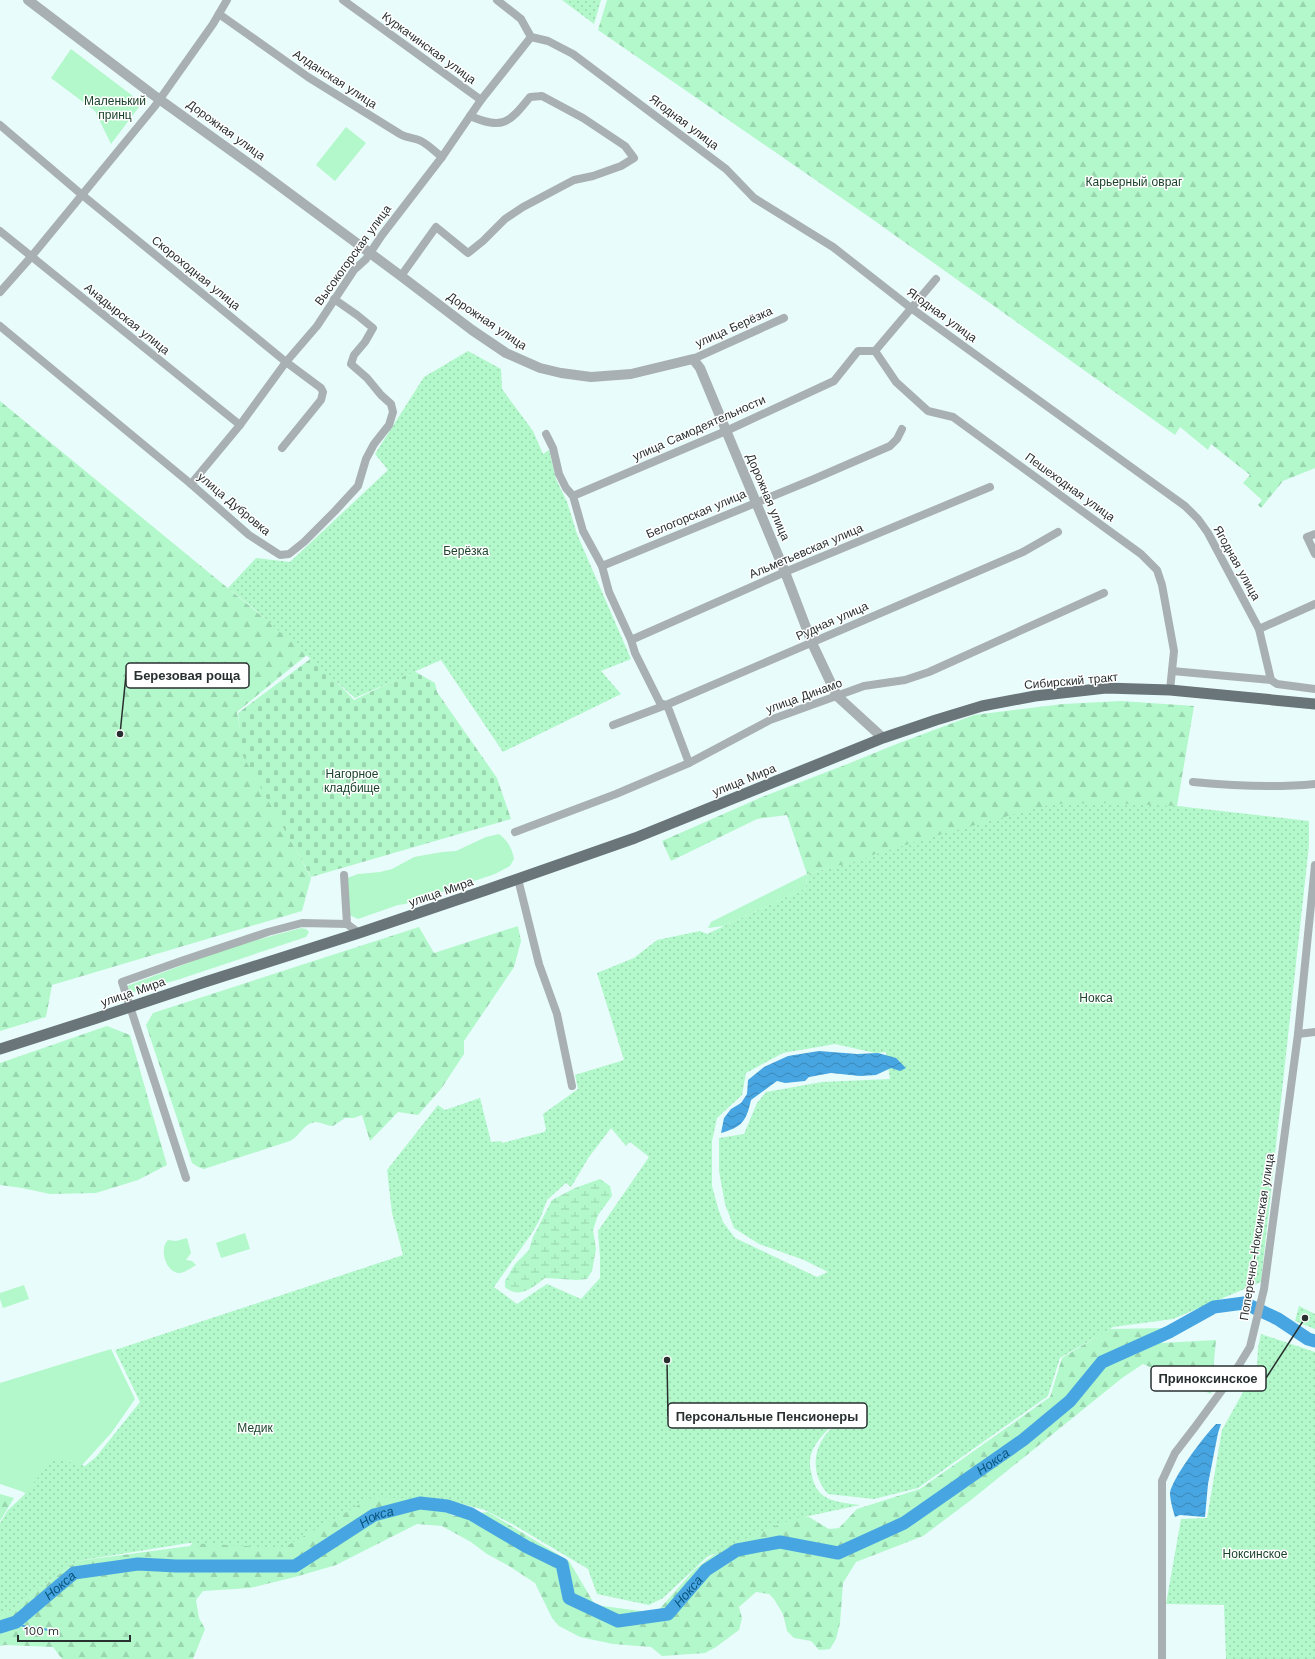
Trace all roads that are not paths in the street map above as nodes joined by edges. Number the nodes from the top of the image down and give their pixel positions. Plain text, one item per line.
1 (28, 0) edge
2 (216, 0) edge
3 (343, 0) edge
4 (497, 0) edge
5 (225, 3) edge
6 (220, 14) junction
7 (531, 37) junction
8 (159, 99) junction
9 (481, 100) junction
10 (470, 116) junction
11 (0, 125) edge
12 (442, 157) junction
13 (81, 194) junction
14 (0, 231) edge
15 (369, 253) junction
16 (31, 257) junction
17 (401, 276) junction
18 (936, 279) dead end
19 (0, 292) edge
20 (334, 299) junction
21 (911, 308) junction
22 (784, 318) dead end
23 (0, 326) edge
24 (875, 351) junction
25 (693, 359) junction
26 (286, 362) junction
27 (240, 425) junction
28 (902, 429) dead end
29 (726, 431) junction
30 (546, 434) dead end
31 (282, 448) dead end
32 (191, 484) junction
33 (990, 487) dead end
34 (573, 496) junction
35 (756, 502) junction
36 (1058, 532) dead end
37 (1315, 534) edge
38 (1315, 554) edge
39 (602, 566) junction
40 (785, 572) junction
41 (1104, 593) dead end
42 (1315, 604) edge
43 (1259, 629) junction
44 (631, 640) junction
45 (812, 643) junction
46 (1172, 670) junction
47 (1270, 680) junction
48 (1315, 689) edge
49 (1170, 690) junction
50 (837, 696) junction
51 (1315, 704) edge
52 (666, 705) junction
53 (613, 725) dead end
54 (883, 738) junction
55 (689, 763) junction
56 (1193, 782) dead end
57 (1315, 784) edge
58 (515, 832) dead end
59 (1315, 865) edge
60 (344, 875) dead end
61 (1314, 877) edge
62 (518, 879) junction
63 (347, 924) junction
64 (359, 934) junction
65 (1311, 956) edge
66 (130, 1007) junction
67 (1315, 1032) edge
68 (1298, 1034) junction
69 (0, 1049) edge
70 (572, 1086) dead end
71 (186, 1178) dead end
72 (1162, 1659) edge

1 - 8 street, Дорожная улица
2 - 5 street
3 - 9 street, Куркачинская улица
4 - 7 street
5 - 6 street
6 - 8 street
6 - 12 street, Алданская улица
7 - 9 street, Высокогорская улица
7 - 21 street, Ягодная улица
8 - 13 street
8 - 15 street, Дорожная улица
9 - 10 street, Высокогорская улица
10 - 12 street, Высокогорская улица
10 - 17 street
11 - 13 street, Скороходная улица
12 - 15 street, Высокогорская улица
13 - 16 street
13 - 26 street, Скороходная улица
14 - 16 street, Анадырская улица
15 - 17 street, Дорожная улица
15 - 20 street, Высокогорская улица
16 - 19 street
16 - 27 street, Анадырская улица
17 - 25 street, Дорожная улица
18 - 21 street
20 - 26 street, Высокогорская улица
20 - 32 street, улица Дубровка
21 - 24 street
21 - 43 street, Ягодная улица
22 - 25 street, улица Берёзка
23 - 32 street, улица Дубровка
24 - 29 street, улица Самодеятельности
24 - 46 street, Пешеходная улица
25 - 29 street, Дорожная улица
26 - 27 street, Высокогорская улица
26 - 31 street, Скороходная улица
27 - 32 street, Высокогорская улица
28 - 35 street, Белогорская улица
29 - 34 street, улица Самодеятельности
29 - 35 street, Дорожная улица
30 - 34 street
33 - 40 street, Альметьевская улица
34 - 39 street
35 - 39 street, Белогорская улица
35 - 40 street, Дорожная улица
36 - 45 street, Рудная улица
37 - 38 street
39 - 44 street
40 - 44 street, Альметьевская улица
40 - 45 street, Дорожная улица
41 - 50 street, улица Динамо
42 - 43 street
43 - 47 street, Ягодная улица
44 - 52 street
45 - 50 street, Дорожная улица
45 - 52 street, Рудная улица
46 - 47 street
46 - 49 street, Пешеходная улица
47 - 48 street
49 - 51 main road, Сибирский тракт
49 - 54 main road, Сибирский тракт
50 - 54 street, Дорожная улица
50 - 55 street, улица Динамо
52 - 53 street, Рудная улица
52 - 55 street
54 - 62 main road, улица Мира
55 - 58 street, улица Динамо
56 - 57 street
59 - 61 street, Поперечно-Ноксинская улица
60 - 63 street
61 - 65 street, Поперечно-Ноксинская улица
62 - 64 main road, улица Мира
62 - 70 street
63 - 64 street
63 - 66 street
64 - 66 main road, улица Мира
65 - 68 street, Поперечно-Ноксинская улица
66 - 69 main road, улица Мира
66 - 71 street
67 - 68 street
68 - 72 street, Поперечно-Ноксинская улица

